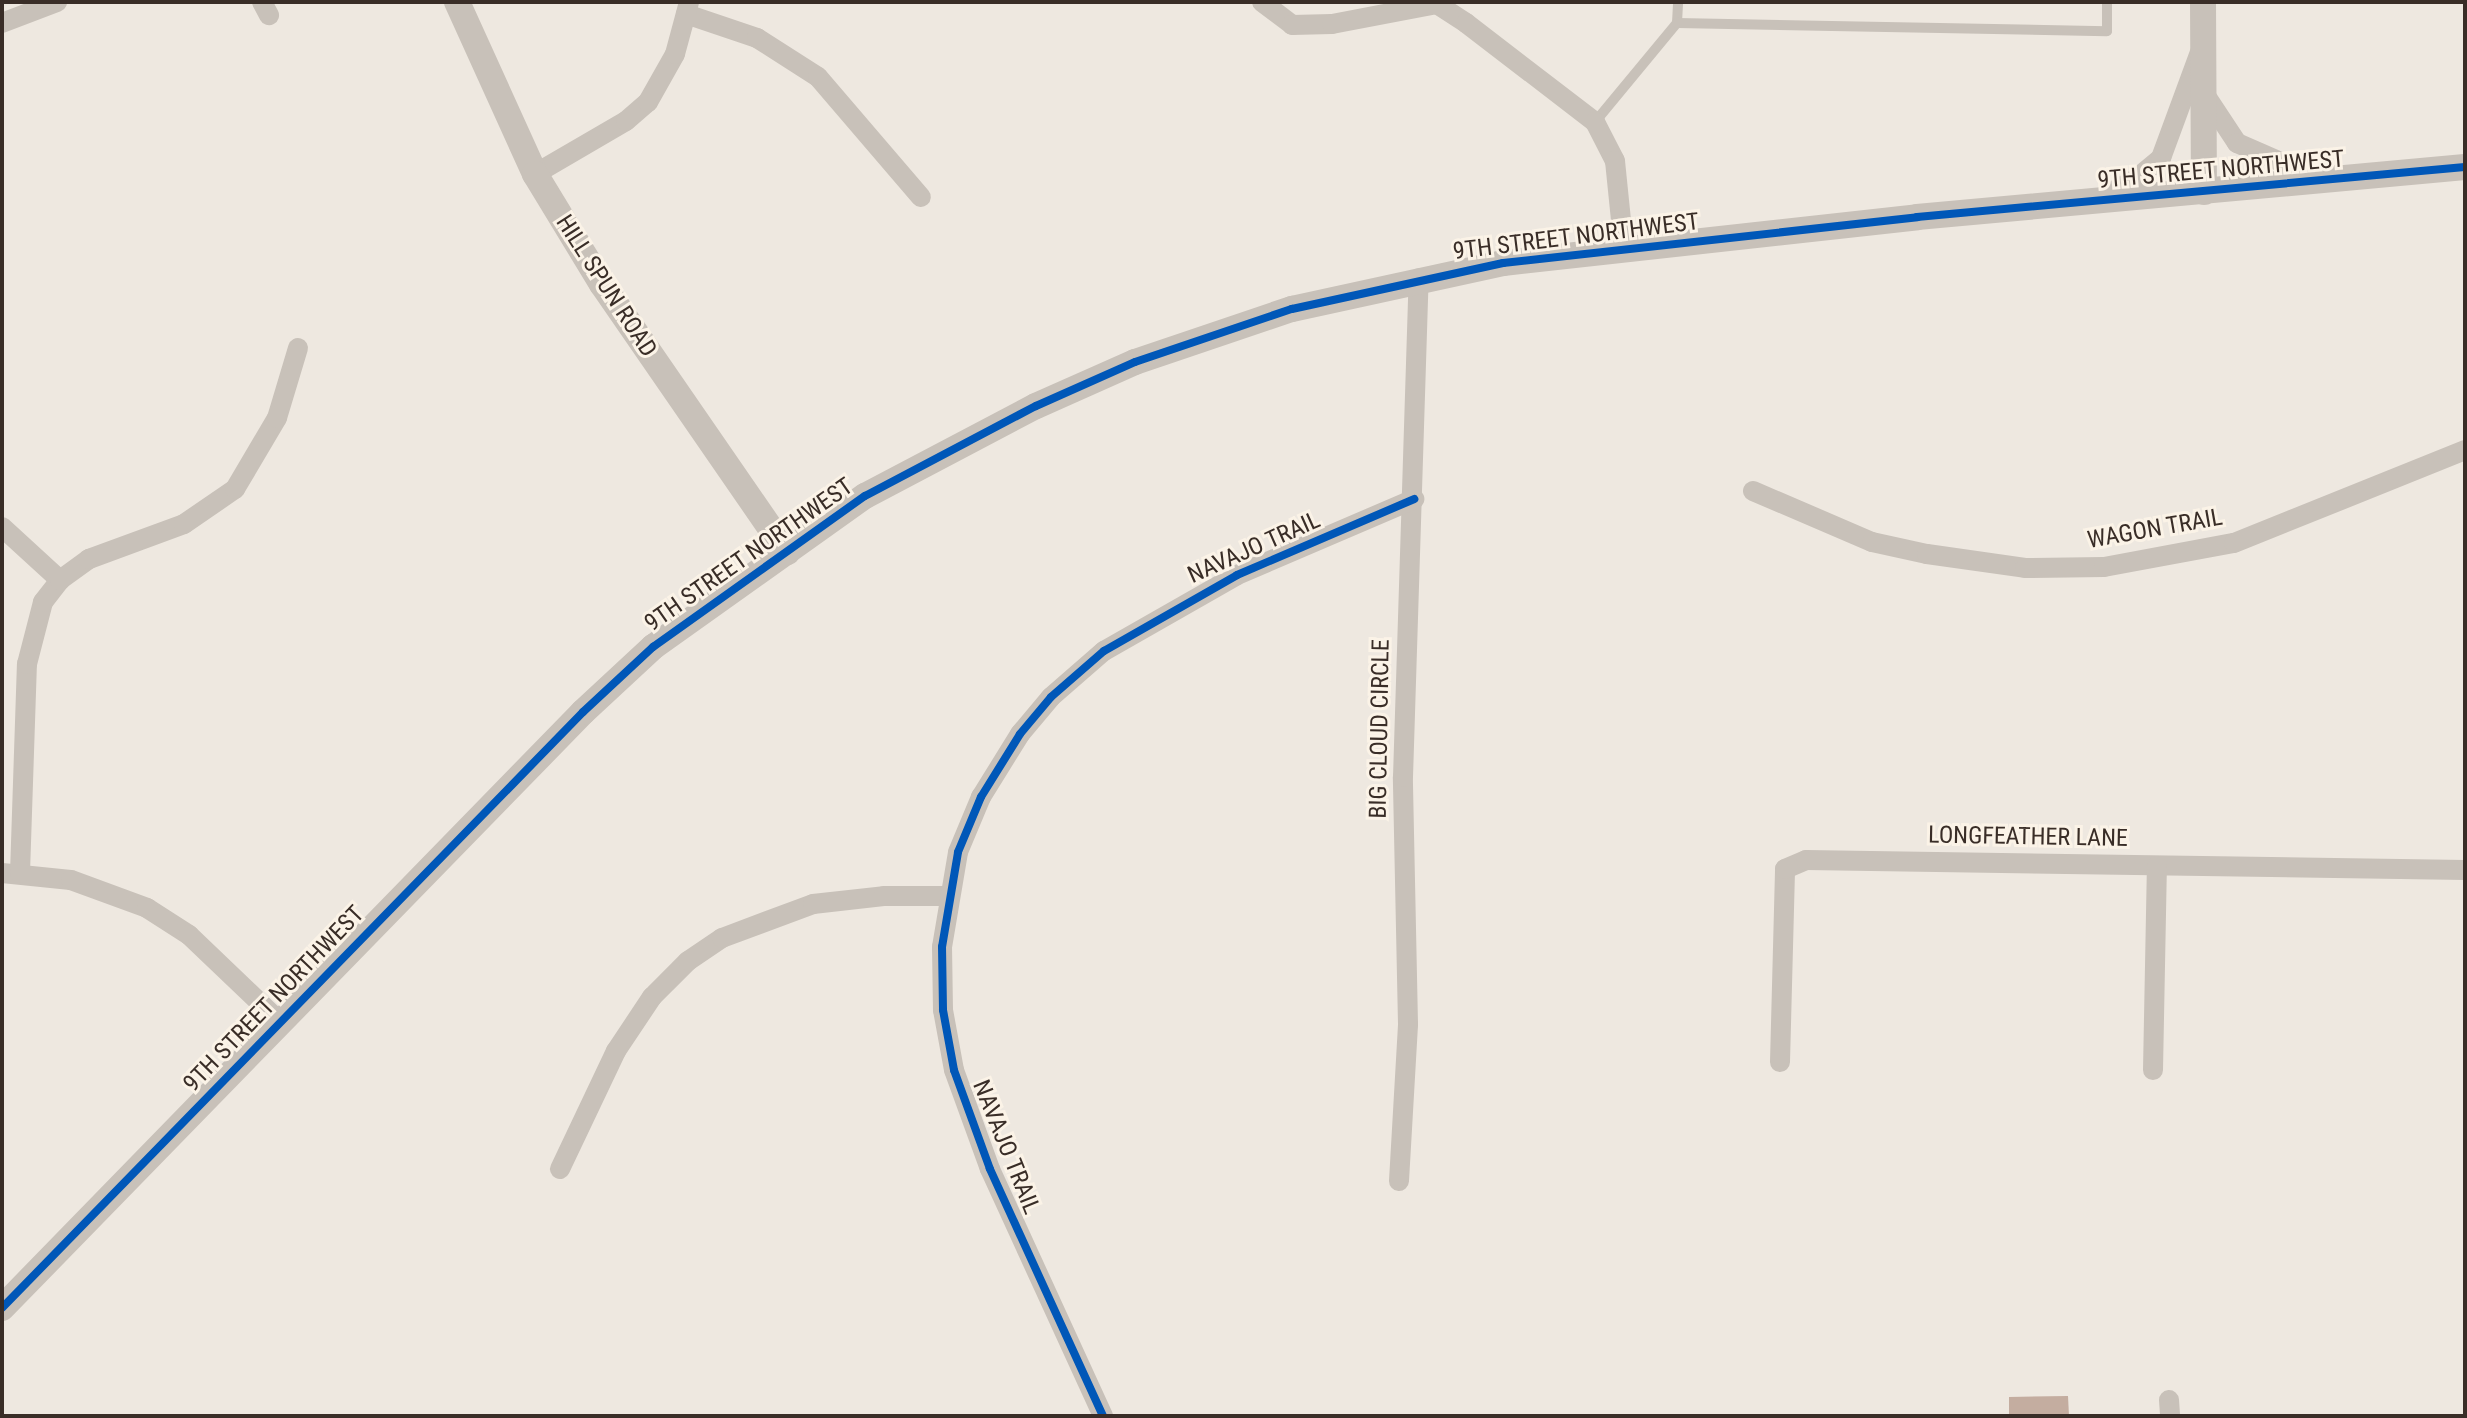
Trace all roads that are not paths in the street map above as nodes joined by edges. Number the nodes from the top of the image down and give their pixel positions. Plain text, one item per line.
1 (57, 2) edge
2 (457, 2) edge
3 (1262, 2) edge
4 (1678, 2) edge
5 (2107, 2) edge
6 (2203, 2) edge
7 (1437, 3) edge
8 (688, 8) edge
9 (2, 23) edge
10 (1677, 23) junction
11 (2203, 45) junction
12 (2204, 93) junction
13 (1595, 122) junction
14 (2465, 167) edge
15 (535, 174) junction
16 (2349, 179) junction
17 (2204, 192) junction
18 (921, 197) dead end
19 (2093, 201) junction
20 (1624, 250) junction
21 (1419, 278) junction
22 (298, 348) dead end
23 (2465, 450) edge
24 (1753, 491) dead end
25 (1414, 499) junction
26 (2, 527) edge
27 (787, 552) junction
28 (60, 580) junction
29 (2157, 866) junction
30 (2465, 870) edge
31 (11, 873) edge
32 (947, 896) junction
33 (279, 1021) junction
34 (1780, 1062) dead end
35 (2153, 1070) dead end
36 (560, 1169) dead end
37 (1399, 1181) dead end
38 (2, 1308) edge
39 (1103, 1416) edge

1 - 9 street
2 - 15 street, HILL SPUN ROAD
3 - 7 street
4 - 10 lane
5 - 10 lane
6 - 11 street
7 - 13 street
8 - 15 street
8 - 18 street
10 - 13 lane
11 - 12 street
11 - 19 street
12 - 16 street
12 - 17 street
13 - 20 street
14 - 16 street, 9TH STREET NORTHWEST
15 - 27 street, HILL SPUN ROAD
16 - 17 street, 9TH STREET NORTHWEST
17 - 19 street, 9TH STREET NORTHWEST
19 - 20 street, 9TH STREET NORTHWEST
20 - 21 street, 9TH STREET NORTHWEST
21 - 25 street, BIG CLOUD CIRCLE
21 - 27 street, 9TH STREET NORTHWEST
22 - 28 street
23 - 24 street, WAGON TRAIL
25 - 32 street, NAVAJO TRAIL
25 - 37 street, BIG CLOUD CIRCLE
26 - 28 street
27 - 33 street, 9TH STREET NORTHWEST
28 - 31 street
29 - 30 street, LONGFEATHER LANE
29 - 34 street, LONGFEATHER LANE
29 - 35 street
31 - 33 street
32 - 36 street
32 - 39 street, NAVAJO TRAIL
33 - 38 street, 9TH STREET NORTHWEST

